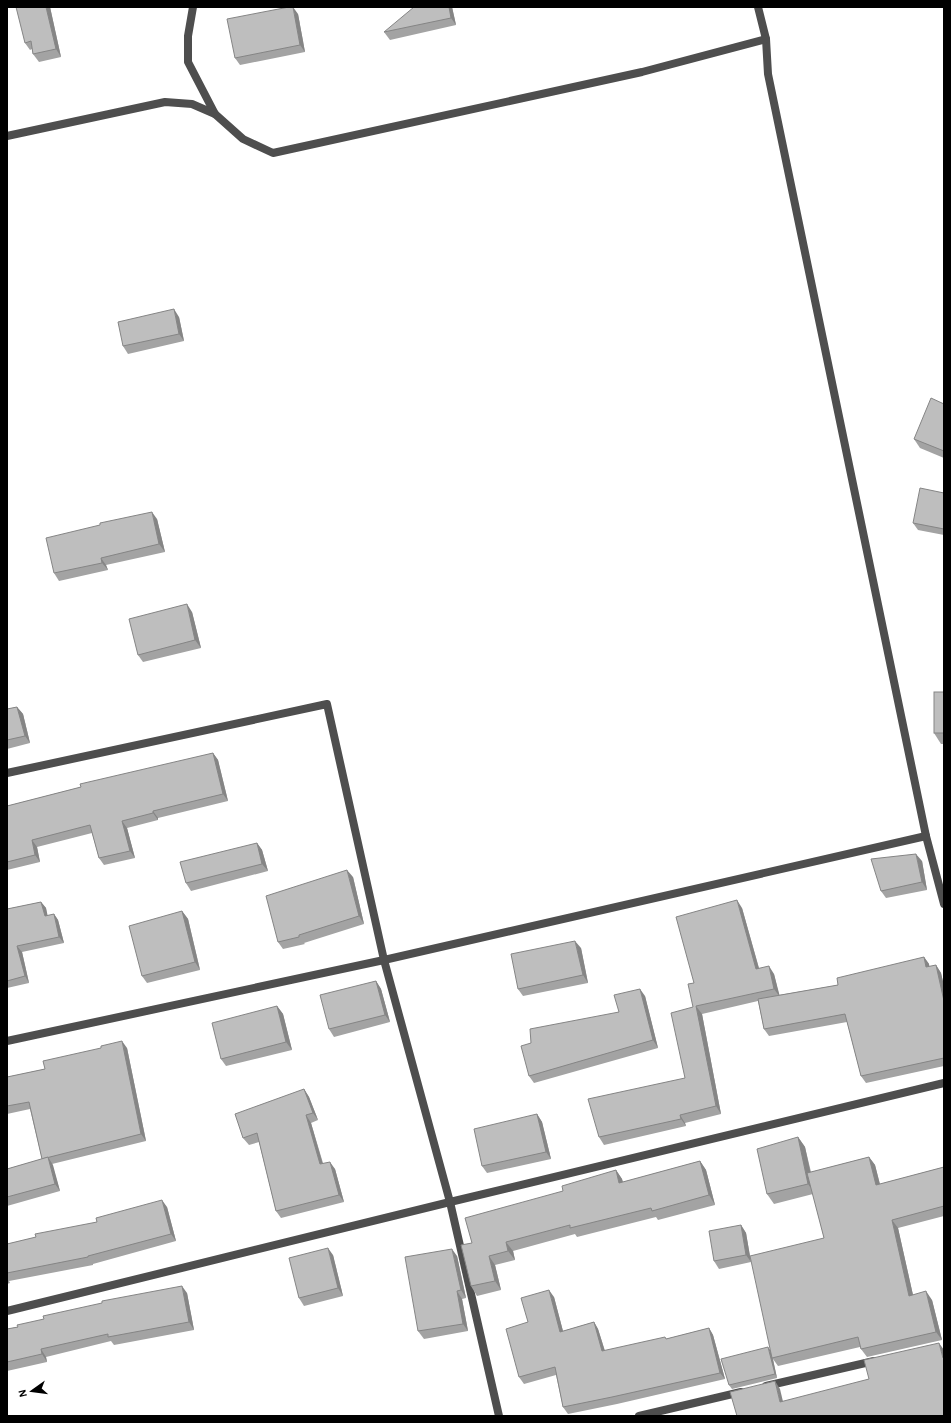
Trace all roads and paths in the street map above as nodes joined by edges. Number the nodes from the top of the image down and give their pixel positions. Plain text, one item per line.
1 (193, 7) edge
2 (758, 7) edge
3 (766, 39) junction
4 (215, 114) junction
5 (7, 136) edge
6 (7, 773) edge
7 (926, 836) junction
8 (944, 904) edge
9 (384, 960) junction
10 (7, 1042) edge
11 (944, 1083) edge
12 (450, 1202) junction
13 (7, 1311) edge
14 (883, 1359) edge
15 (761, 1388) edge
16 (746, 1391) edge
17 (499, 1416) edge
18 (639, 1416) edge

1 - 4 street
2 - 3 street
3 - 4 street
3 - 7 street
4 - 5 street
6 - 9 street
7 - 8 street
7 - 9 street
9 - 10 street
9 - 12 street
11 - 12 street
12 - 13 street
12 - 17 street
14 - 15 street
16 - 18 street

